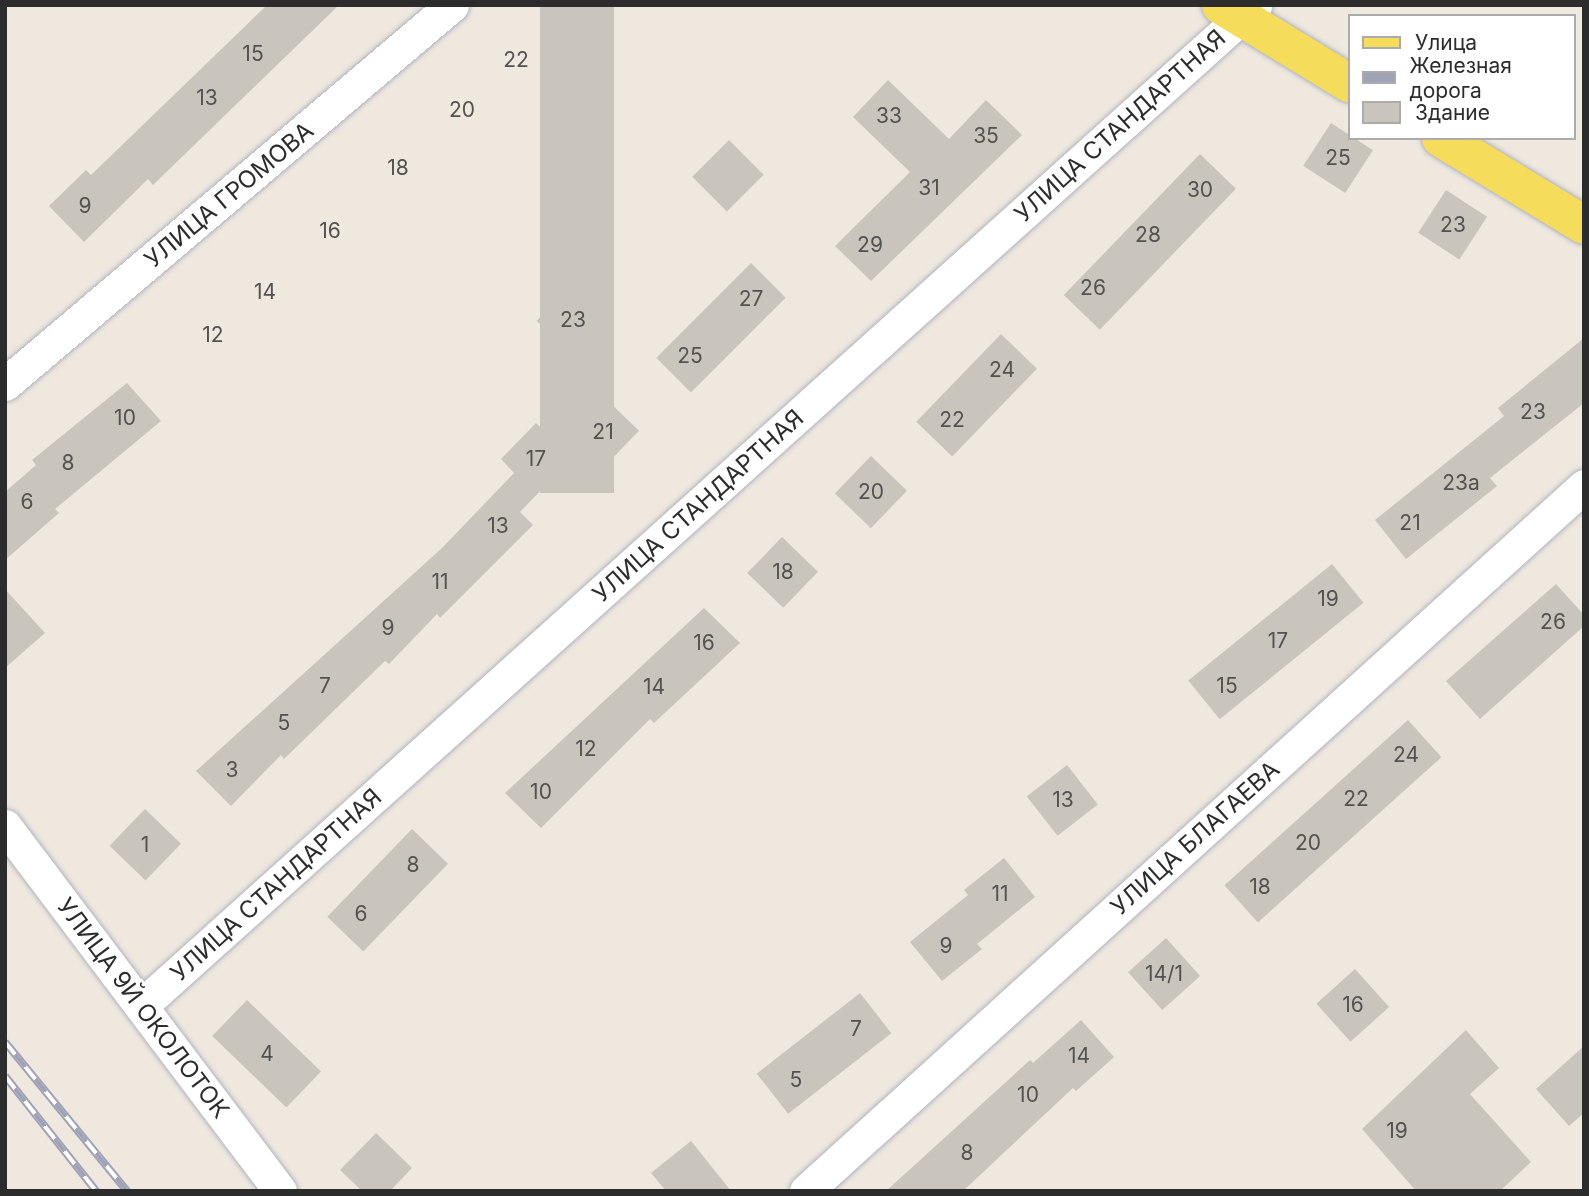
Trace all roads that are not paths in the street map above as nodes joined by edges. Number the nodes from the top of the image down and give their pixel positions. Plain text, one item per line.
1 (452, 5) edge
2 (1239, 9) edge
3 (1348, 82) edge
4 (1444, 140) edge
5 (1584, 225) edge
6 (5, 384) edge
7 (1584, 486) edge
8 (5, 826) edge
9 (141, 1006) junction
10 (280, 1191) edge
11 (806, 1191) edge

1 - 6 street, УЛИЦА ГРОМОВА
2 - 3 main road
2 - 9 street, УЛИЦА СТАНДАРТНАЯ
4 - 5 main road
7 - 11 street, УЛИЦА БЛАГАЕВА
8 - 9 street, УЛИЦА 9Й ОКОЛОТОК
9 - 10 street, УЛИЦА 9Й ОКОЛОТОК

